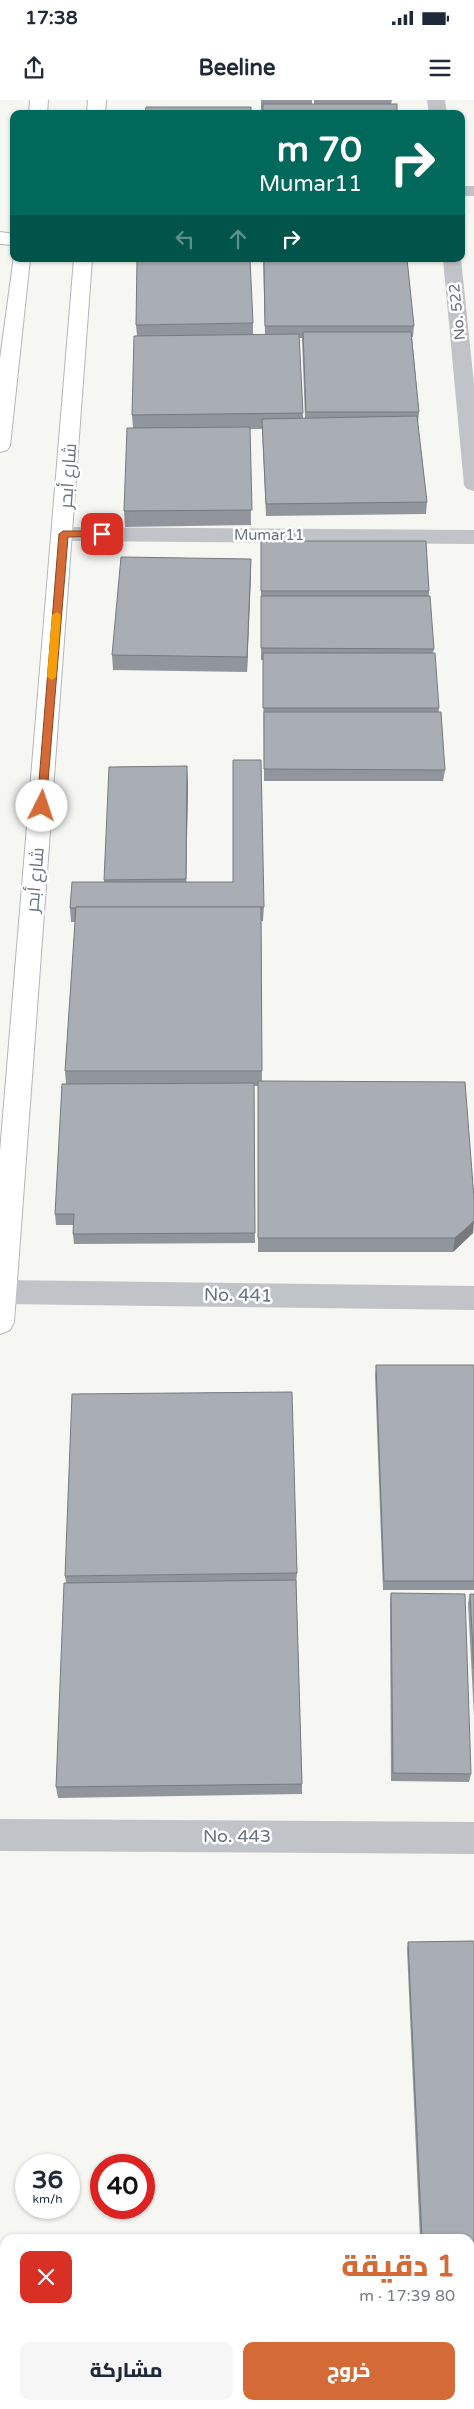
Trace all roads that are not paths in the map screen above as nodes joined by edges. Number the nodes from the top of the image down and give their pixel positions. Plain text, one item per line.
1 (16, 262) edge
2 (24, 262) edge
3 (81, 262) edge
4 (452, 262) edge
5 (0, 266) edge
6 (0, 446) edge
7 (473, 462) edge
8 (474, 485) edge
9 (63, 534) junction
10 (474, 537) edge
11 (2, 1292) junction
12 (474, 1298) edge
13 (0, 1322) edge
14 (0, 1835) edge
15 (474, 1838) edge

1 - 5 street
2 - 6 street
3 - 9 street, شارع أبحر
4 - 7 street, No. 522
7 - 8 street, No. 522
9 - 10 street, Mumar11
9 - 11 street, شارع أبحر
11 - 12 street, No. 441
11 - 13 street, شارع أبحر
14 - 15 street, No. 443

